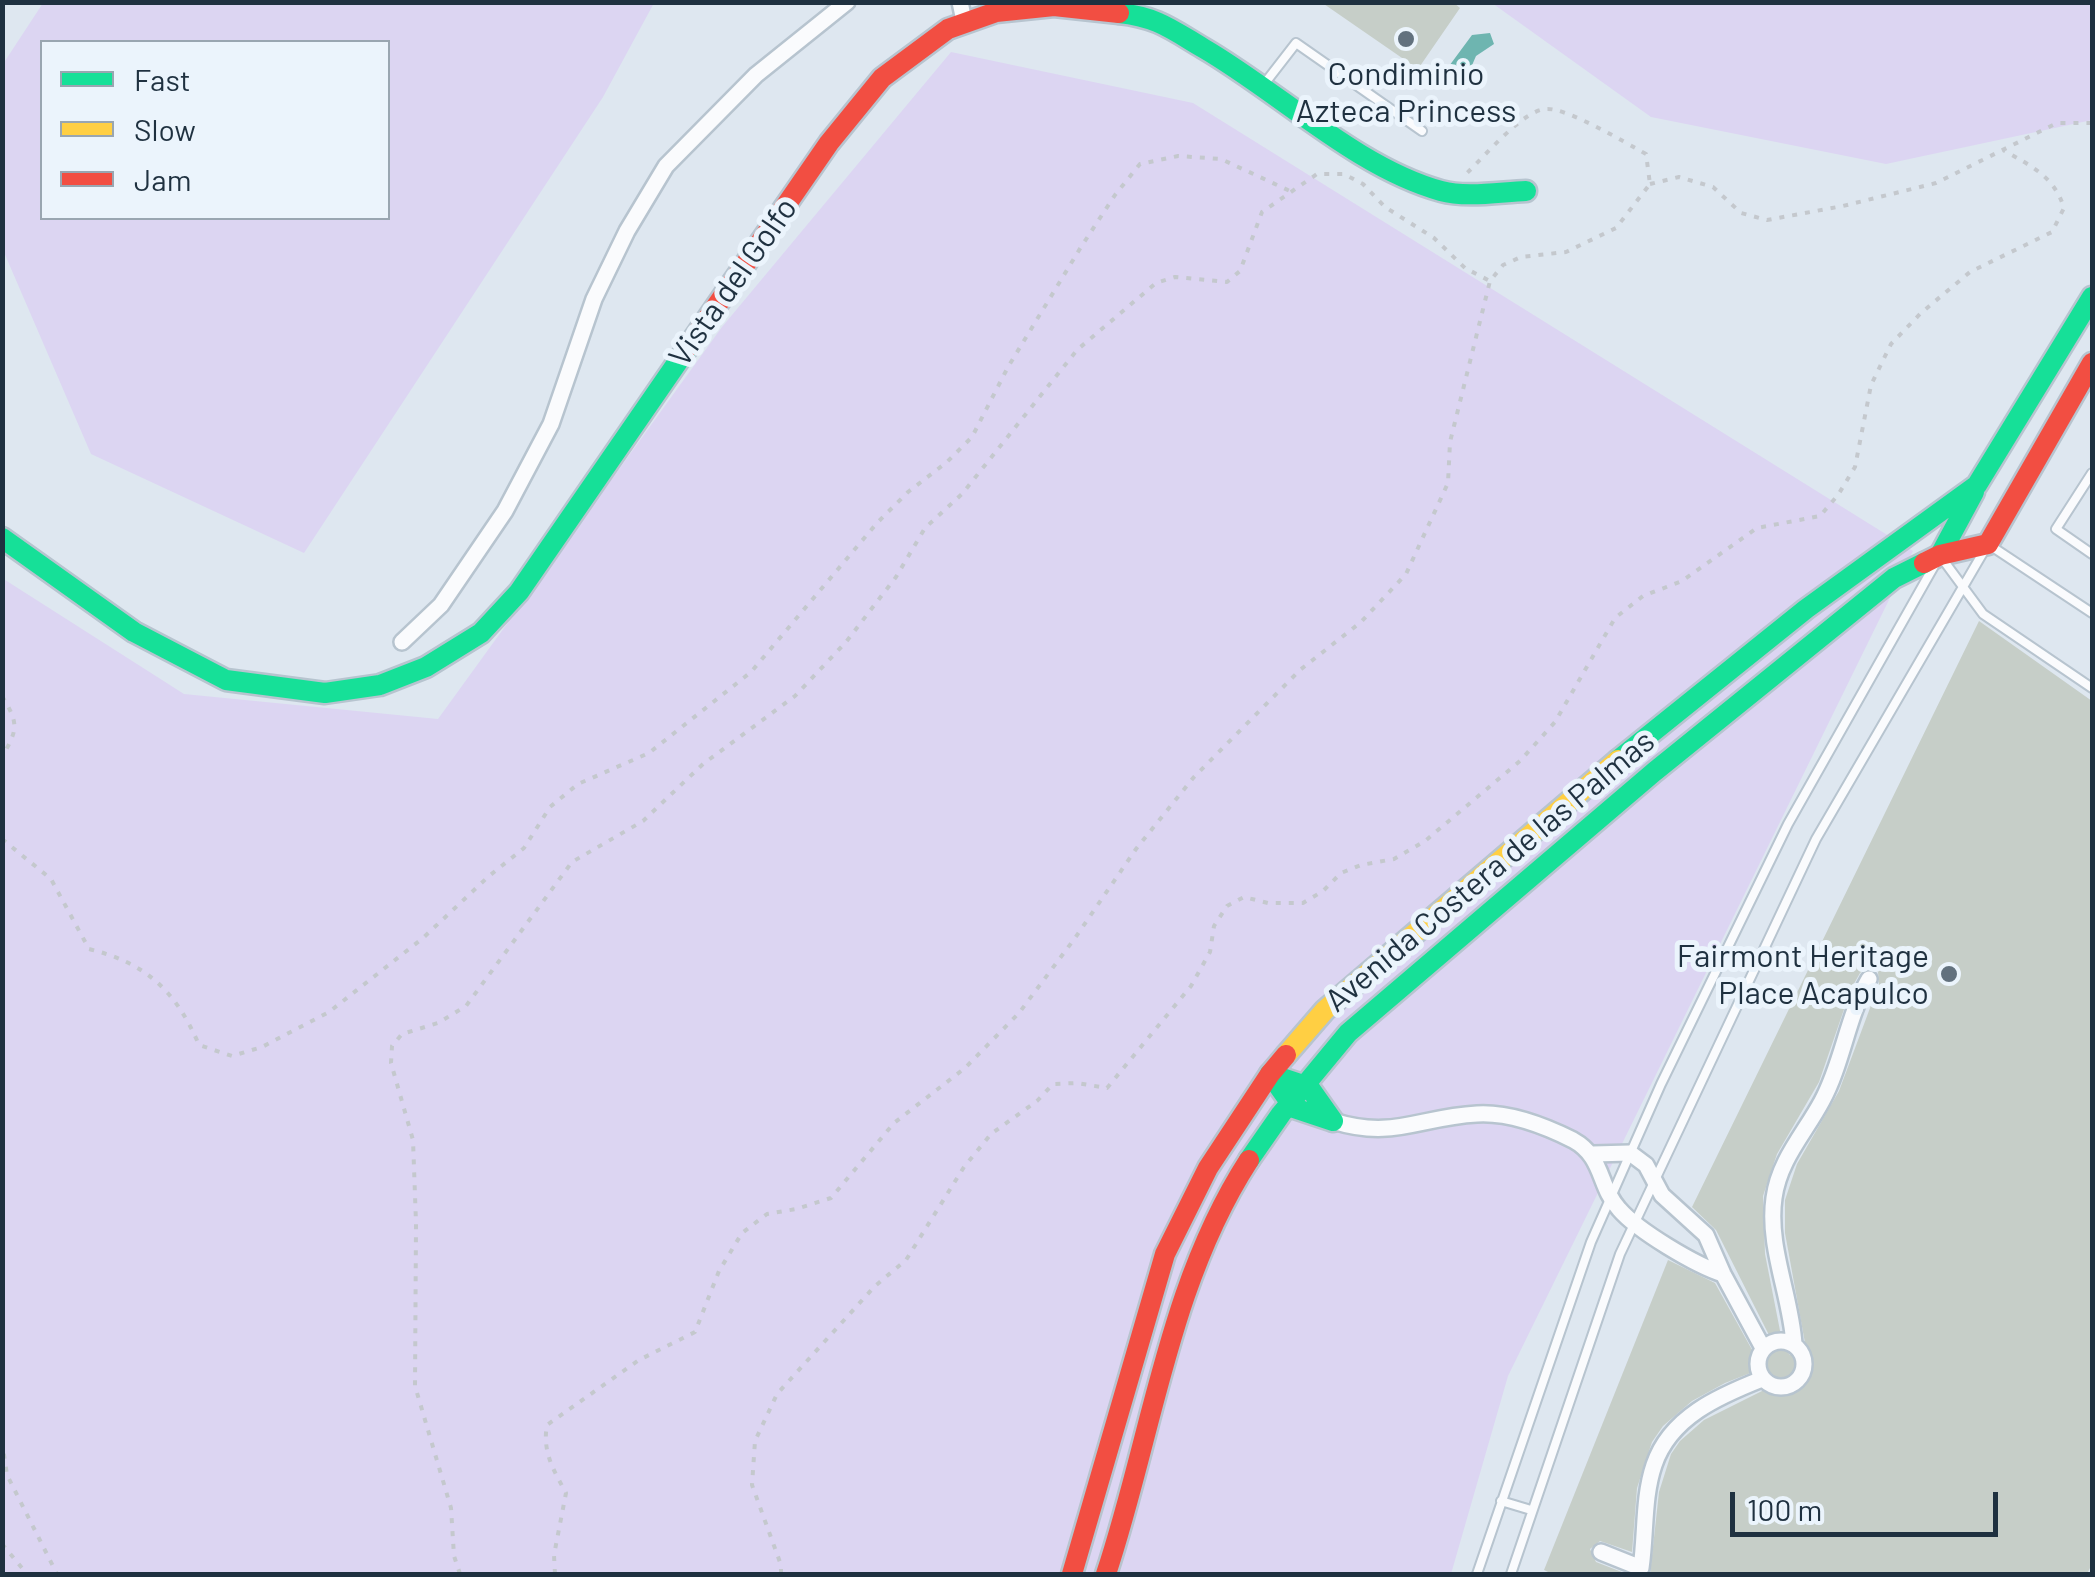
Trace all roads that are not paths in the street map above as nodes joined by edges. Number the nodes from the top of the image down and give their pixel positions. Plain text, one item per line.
1 (846, 2) edge
2 (996, 7) edge
3 (962, 12) edge
4 (1263, 86) junction
5 (1422, 132) dead end
6 (1526, 191) dead end
7 (2092, 297) edge
8 (2084, 328) edge
9 (2092, 363) edge
10 (2092, 473) edge
11 (1977, 485) junction
12 (2, 538) edge
13 (1988, 544) junction
14 (2092, 554) edge
15 (1940, 555) junction
16 (1965, 586) junction
17 (2092, 613) edge
18 (402, 642) dead end
19 (2092, 688) edge
20 (1869, 978) dead end
21 (1270, 1074) junction
22 (1304, 1082) junction
23 (1287, 1105) junction
24 (1334, 1120) junction
25 (1630, 1153) junction
26 (1592, 1154) junction
27 (1655, 1182) junction
28 (1610, 1197) junction
29 (1688, 1220) junction
30 (1636, 1224) junction
31 (1673, 1247) junction
32 (1723, 1274) junction
33 (1794, 1344) junction
34 (1764, 1348) junction
35 (1762, 1379) junction
36 (1501, 1501) junction
37 (1531, 1510) junction
38 (1601, 1552) dead end
39 (1072, 1574) edge
40 (1106, 1574) edge
41 (1477, 1574) edge
42 (1510, 1574) edge

1 - 18 street
2 - 3 main road, Vista del Golfo
2 - 4 main road, Vista del Golfo
3 - 12 main road, Vista del Golfo
4 - 5 lane
4 - 6 main road, Vista del Golfo
7 - 8 main road, Avenida Costera de las Palmas
8 - 11 main road, Avenida Costera de las Palmas
9 - 13 main road
10 - 14 lane
11 - 15 main road
11 - 21 main road, Avenida Costera de las Palmas
13 - 15 main road, Avenida Costera de las Palmas
13 - 16 lane
13 - 17 lane
15 - 16 lane
15 - 22 main road, Avenida Costera de las Palmas
15 - 25 lane
16 - 19 lane
16 - 27 lane
20 - 33 street
21 - 22 main road
21 - 23 main road
21 - 39 main road, Avenida Costera de las Palmas
22 - 23 main road, Avenida Costera de las Palmas
22 - 24 main road
23 - 24 main road
23 - 40 main road, Avenida Costera de las Palmas
24 - 26 street
25 - 26 street
25 - 27 street
25 - 28 lane
26 - 28 street
27 - 29 street
27 - 30 lane
28 - 30 street
28 - 36 lane
29 - 31 street
29 - 32 street
30 - 31 street
30 - 37 lane
31 - 32 street
32 - 34 street
33 - 34 street
33 - 35 street
34 - 35 street
35 - 38 street
36 - 37 lane
36 - 41 lane
37 - 42 lane

